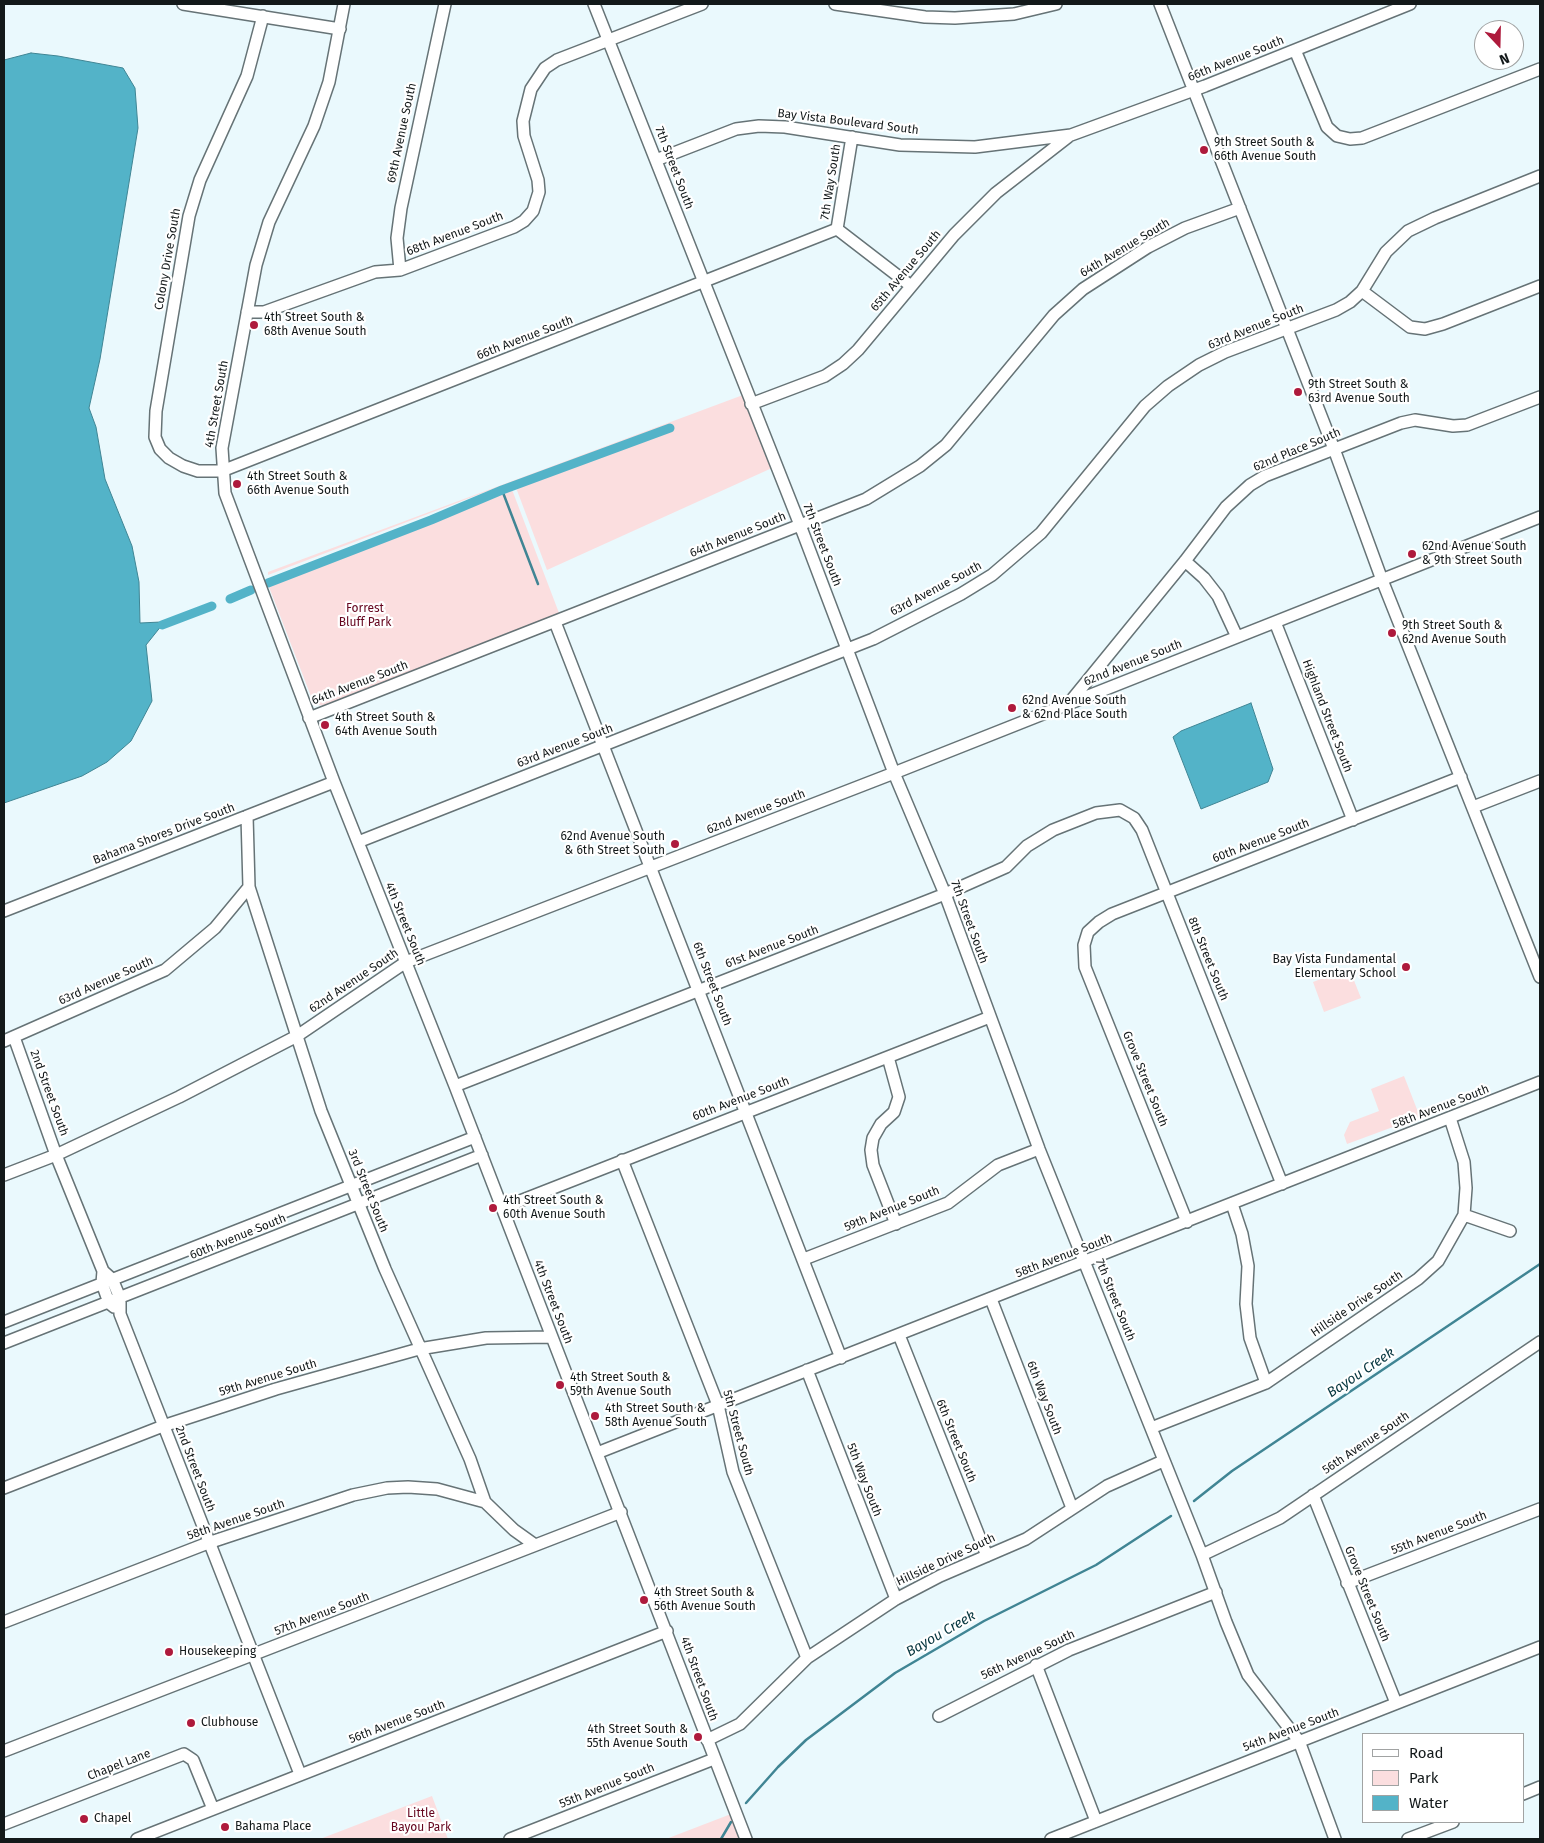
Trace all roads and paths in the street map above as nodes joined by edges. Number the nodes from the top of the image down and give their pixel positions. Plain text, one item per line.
1 (183, 4) edge
2 (344, 4) edge
3 (445, 4) edge
4 (594, 4) edge
5 (702, 4) edge
6 (835, 4) edge
7 (1056, 4) edge
8 (1160, 4) edge
9 (1410, 4) edge
10 (263, 16) junction
11 (340, 29) junction
12 (609, 39) junction
13 (1295, 50) junction
14 (1540, 69) edge
15 (1194, 90) junction
16 (1071, 135) junction
17 (852, 137) junction
18 (656, 160) junction
19 (1540, 176) edge
20 (1240, 208) junction
21 (837, 229) junction
22 (400, 270) junction
23 (703, 282) junction
24 (911, 286) junction
25 (1540, 286) edge
26 (1362, 291) junction
27 (247, 312) junction
28 (1287, 328) junction
29 (1540, 397) edge
30 (751, 404) junction
31 (1334, 449) junction
32 (222, 471) junction
33 (1540, 517) edge
34 (800, 525) junction
35 (1185, 561) junction
36 (1382, 580) junction
37 (555, 622) junction
38 (1275, 622) junction
39 (1236, 637) junction
40 (847, 649) junction
41 (1069, 703) junction
42 (310, 718) junction
43 (604, 745) junction
44 (894, 773) junction
45 (1461, 777) junction
46 (1540, 781) edge
47 (334, 782) junction
48 (1473, 807) junction
49 (247, 816) junction
50 (1353, 820) junction
51 (1061, 827) joint
52 (358, 842) junction
53 (652, 867) junction
54 (249, 887) junction
55 (1167, 892) junction
56 (945, 894) junction
57 (4, 911) edge
58 (1084, 946) joint
59 (406, 962) junction
60 (1539, 971) edge
61 (699, 990) junction
62 (990, 1017) junction
63 (297, 1036) junction
64 (9, 1039) edge
65 (888, 1057) junction
66 (1540, 1082) edge
67 (455, 1086) junction
68 (747, 1112) junction
69 (1450, 1118) junction
70 (475, 1137) junction
71 (1039, 1149) junction
72 (56, 1155) junction
73 (482, 1155) junction
74 (622, 1160) junction
75 (4, 1175) edge
76 (1282, 1184) junction
77 (351, 1186) junction
78 (358, 1203) junction
79 (1232, 1204) junction
80 (502, 1208) junction
81 (1464, 1215) junction
82 (1187, 1222) junction
83 (896, 1224) junction
84 (1510, 1231) dead end
85 (804, 1259) junction
86 (1085, 1263) junction
87 (107, 1281) junction
88 (991, 1299) junction
89 (115, 1301) junction
90 (4, 1322) edge
91 (899, 1335) junction
92 (551, 1337) junction
93 (1540, 1342) edge
94 (4, 1343) edge
95 (419, 1349) junction
96 (841, 1358) junction
97 (807, 1370) junction
98 (1266, 1382) junction
99 (718, 1406) junction
100 (164, 1426) junction
101 (1151, 1428) junction
102 (597, 1453) junction
103 (1163, 1461) junction
104 (4, 1488) edge
105 (1313, 1495) junction
106 (485, 1502) junction
107 (1072, 1508) junction
108 (1540, 1509) edge
109 (621, 1512) junction
110 (208, 1543) junction
111 (535, 1545) junction
112 (1202, 1555) junction
113 (987, 1556) junction
114 (1347, 1583) junction
115 (1216, 1592) junction
116 (896, 1599) junction
117 (4, 1622) edge
118 (667, 1631) junction
119 (1540, 1648) edge
120 (254, 1656) junction
121 (807, 1658) junction
122 (1036, 1665) junction
123 (1396, 1703) junction
124 (939, 1716) dead end
125 (707, 1740) junction
126 (1299, 1741) junction
127 (4, 1751) edge
128 (714, 1758) junction
129 (300, 1774) junction
130 (1540, 1787) edge
131 (1524, 1794) edge
132 (213, 1808) junction
133 (1096, 1822) junction
134 (1450, 1823) edge
135 (4, 1824) edge
136 (137, 1839) edge
137 (510, 1839) edge
138 (746, 1839) edge
139 (1053, 1839) edge
140 (1335, 1839) edge
141 (1408, 1839) edge

1 - 10 street
2 - 11 street, 4th Street South
3 - 22 street, 69th Avenue South
4 - 12 street, 7th Street South
5 - 12 street, 68th Avenue South
6 - 7 street
8 - 15 street
9 - 13 street, 66th Avenue South
10 - 11 street
10 - 32 street, Colony Drive South
11 - 27 street, 4th Street South
12 - 18 street, 7th Street South
12 - 22 street, 68th Avenue South
13 - 14 street
13 - 15 street, 66th Avenue South
15 - 16 street, 66th Avenue South
15 - 20 street
16 - 17 street, Bay Vista Boulevard South
16 - 24 street, 65th Avenue South
17 - 18 street, Bay Vista Boulevard South
17 - 21 street, 7th Way South
18 - 23 street, 7th Street South
19 - 26 street, 63rd Avenue South
20 - 28 street
20 - 34 street, 64th Avenue South
21 - 23 street, 66th Avenue South
21 - 24 street, 7th Way South
22 - 27 street, 68th Avenue South
23 - 30 street, 7th Street South
23 - 32 street, 66th Avenue South
24 - 30 street, 65th Avenue South
25 - 26 street
26 - 28 street, 63rd Avenue South
27 - 32 street, 4th Street South
28 - 31 street
28 - 40 street, 63rd Avenue South
29 - 31 street, 62nd Place South
30 - 34 street, 7th Street South
31 - 35 street, 62nd Place South
31 - 36 street
32 - 42 street, 4th Street South
33 - 36 street, 62nd Avenue South
34 - 37 street, 64th Avenue South
34 - 40 street, 7th Street South
35 - 39 street
35 - 41 street, 62nd Place South
36 - 38 street, 62nd Avenue South
36 - 45 street
37 - 42 street, 64th Avenue South
37 - 43 street, 6th Street South
38 - 39 street, 62nd Avenue South
38 - 50 street, Highland Street South
39 - 41 street, 62nd Avenue South
40 - 43 street, 63rd Avenue South
40 - 44 street, 7th Street South
41 - 44 street, 62nd Avenue South
42 - 47 street, 4th Street South
43 - 52 street, 63rd Avenue South
43 - 53 street, 6th Street South
44 - 53 street, 62nd Avenue South
44 - 56 street, 7th Street South
45 - 48 street
45 - 50 street, 60th Avenue South
46 - 48 street
47 - 49 street, Bahama Shores Drive South
47 - 52 street, 4th Street South
48 - 60 street
49 - 54 street, 3rd Street South
49 - 57 street, Bahama Shores Drive South
50 - 55 street, 60th Avenue South
51 - 55 street, 8th Street South
51 - 56 street, 61st Avenue South
52 - 59 street, 4th Street South
53 - 59 street, 62nd Avenue South
53 - 61 street, 6th Street South
54 - 63 street, 3rd Street South
54 - 64 street, 63rd Avenue South
55 - 58 street, 60th Avenue South
55 - 76 street, 8th Street South
56 - 61 street, 61st Avenue South
56 - 62 street, 7th Street South
58 - 82 street, Grove Street South
59 - 63 street, 62nd Avenue South
59 - 67 street, 4th Street South
61 - 67 street, 61st Avenue South
61 - 68 street, 6th Street South
62 - 65 street, 60th Avenue South
62 - 71 street, 7th Street South
63 - 72 street, 62nd Avenue South
63 - 77 street, 3rd Street South
64 - 72 street, 2nd Street South
65 - 68 street, 60th Avenue South
65 - 83 street
66 - 69 street, 58th Avenue South
67 - 70 street, 4th Street South
68 - 74 street, 60th Avenue South
68 - 85 street, 6th Street South
69 - 76 street, 58th Avenue South
69 - 81 street, Hillside Drive South
70 - 73 street, 4th Street South
70 - 77 street, 60th Avenue South
71 - 83 street, 59th Avenue South
71 - 86 street, 7th Street South
72 - 75 street, 62nd Avenue South
72 - 87 street, 2nd Street South
73 - 78 street, 60th Avenue South
73 - 80 street, 4th Street South
74 - 80 street, 60th Avenue South
74 - 99 street, 5th Street South
76 - 79 street, 58th Avenue South
77 - 78 street, 3rd Street South
77 - 87 street, 60th Avenue South
78 - 89 street, 60th Avenue South
78 - 95 street, 3rd Street South
79 - 82 street, 58th Avenue South
79 - 98 street
80 - 92 street, 4th Street South
81 - 84 street
81 - 98 street, Hillside Drive South
82 - 86 street, 58th Avenue South
83 - 85 street, 59th Avenue South
85 - 96 street, 6th Street South
86 - 88 street, 58th Avenue South
86 - 101 street, 7th Street South
87 - 89 street, 2nd Street South
87 - 90 street, 60th Avenue South
88 - 91 street, 58th Avenue South
88 - 107 street, 6th Way South
89 - 94 street, 60th Avenue South
89 - 100 street, 2nd Street South
91 - 96 street, 58th Avenue South
91 - 113 street, 6th Street South
92 - 95 street, 59th Avenue South
92 - 102 street, 4th Street South
93 - 105 street, 56th Avenue South
95 - 100 street, 59th Avenue South
95 - 106 street, 3rd Street South
96 - 97 street, 58th Avenue South
97 - 99 street, 58th Avenue South
97 - 116 street, 5th Way South
98 - 101 street, Hillside Drive South
99 - 102 street, 58th Avenue South
99 - 121 street, 5th Street South
100 - 104 street, 59th Avenue South
100 - 110 street, 2nd Street South
101 - 103 street, 7th Street South
102 - 109 street, 4th Street South
103 - 107 street, Hillside Drive South
103 - 112 street, 7th Street South
105 - 112 street, 56th Avenue South
105 - 114 street, Grove Street South
106 - 110 street, 58th Avenue South
106 - 111 street, 3rd Street South
107 - 113 street, Hillside Drive South
108 - 114 street, 55th Avenue South
109 - 111 street, 57th Avenue South
109 - 118 street, 4th Street South
110 - 117 street, 58th Avenue South
110 - 120 street, 2nd Street South
111 - 120 street, 57th Avenue South
112 - 115 street, 7th Street South
113 - 116 street, Hillside Drive South
114 - 123 street, Grove Street South
115 - 122 street, 56th Avenue South
115 - 126 street, 7th Street South
116 - 121 street, Hillside Drive South
118 - 125 street, 4th Street South
118 - 129 street, 56th Avenue South
119 - 123 street, 54th Avenue South
120 - 127 street, 57th Avenue South
120 - 129 street, 2nd Street South
121 - 125 street, Hillside Drive South
122 - 124 street, 56th Avenue South
122 - 133 street
123 - 126 street, 54th Avenue South
125 - 128 street, 4th Street South
126 - 133 street, 54th Avenue South
126 - 140 street, 7th Street South
128 - 137 street, 55th Avenue South
128 - 138 street, 4th Street South
129 - 132 street, 56th Avenue South
130 - 131 street
132 - 135 street, Chapel Lane
132 - 136 street, 56th Avenue South
133 - 139 street, 54th Avenue South
134 - 141 street

